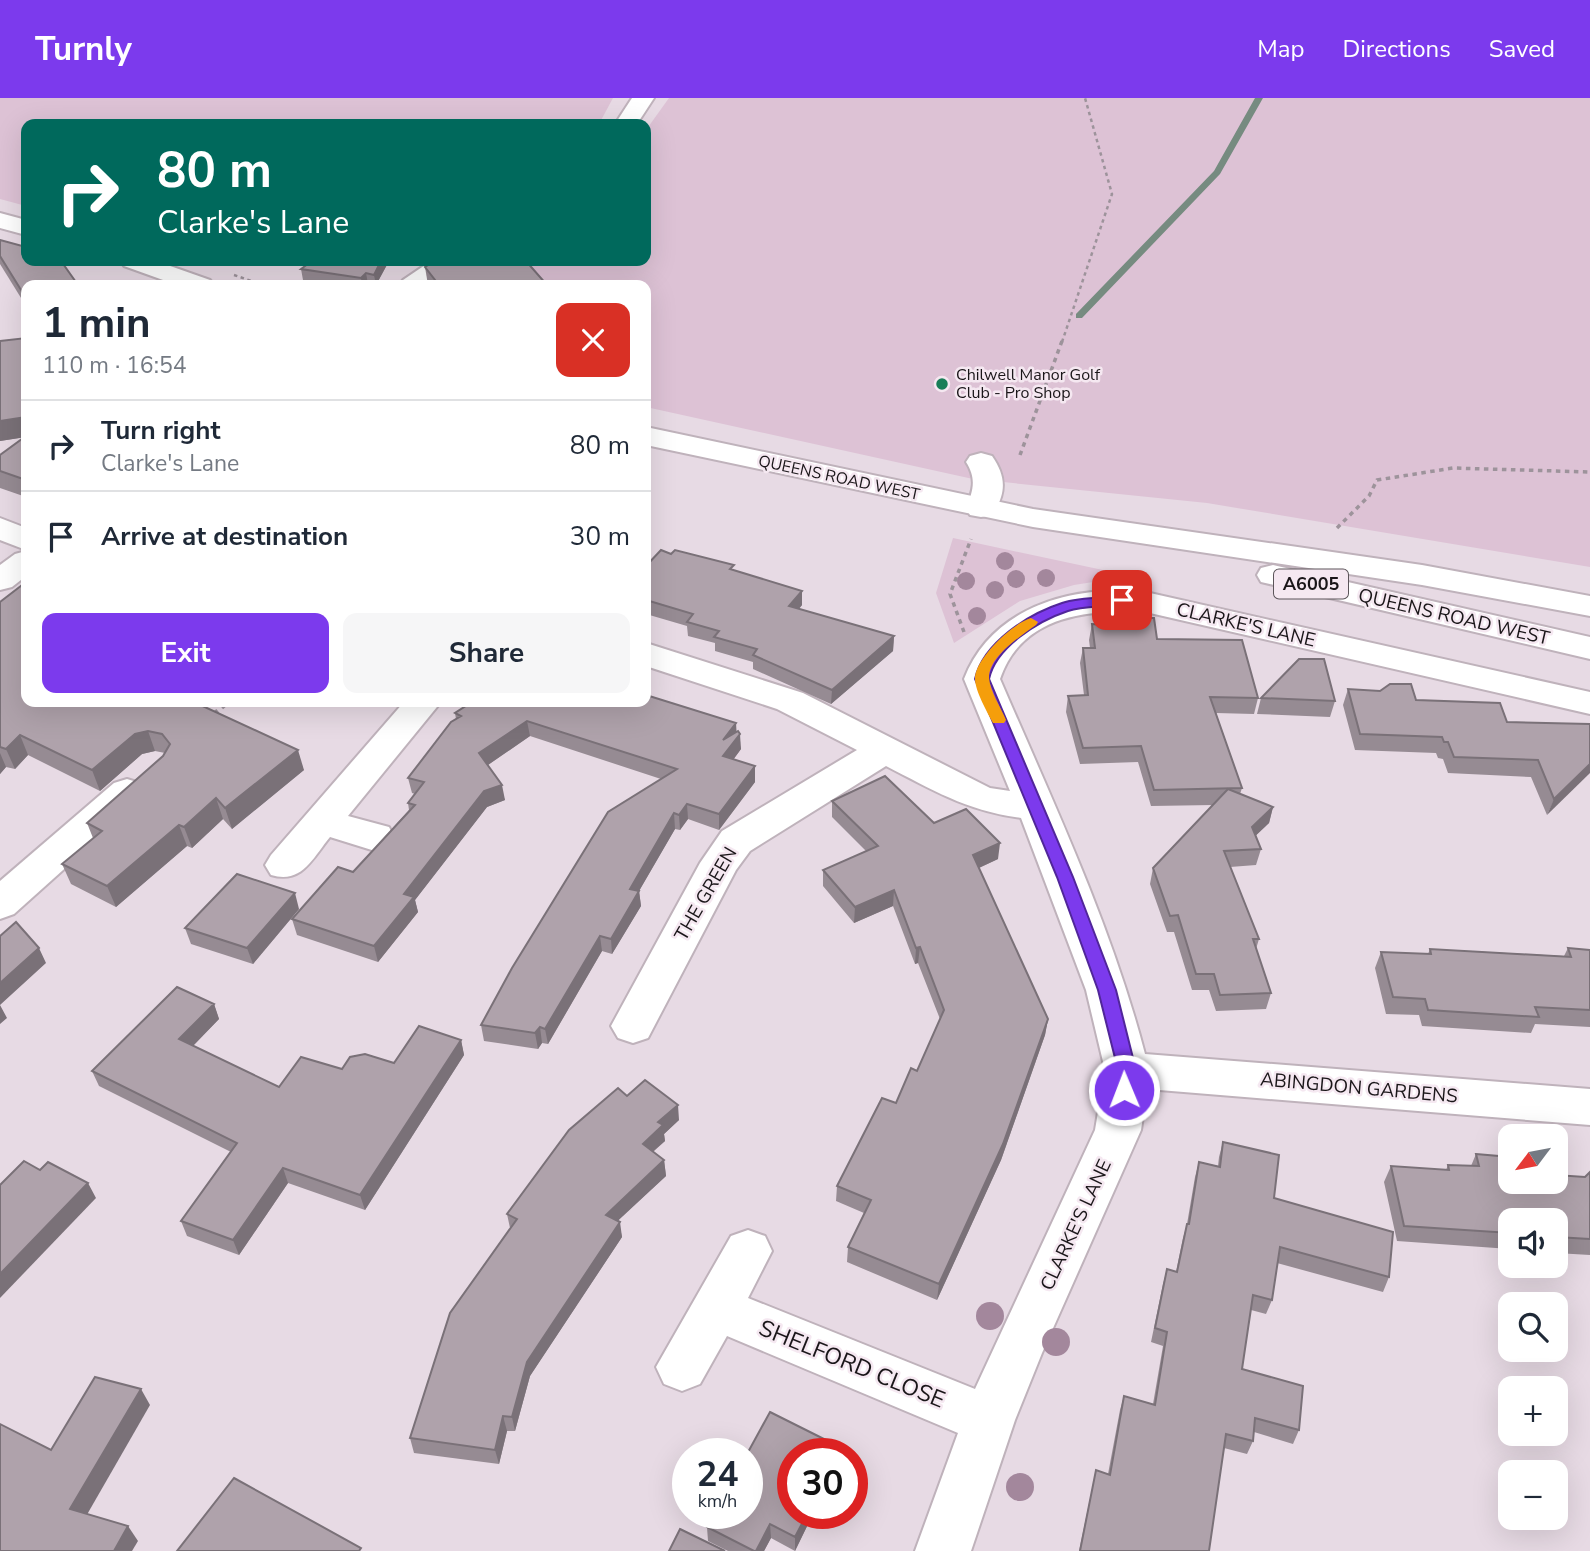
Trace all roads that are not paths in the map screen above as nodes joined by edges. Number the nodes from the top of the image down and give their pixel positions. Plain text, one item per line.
1 (643, 98) edge
2 (629, 119) edge
3 (0, 220) edge
4 (21, 226) edge
5 (147, 266) edge
6 (440, 266) edge
7 (187, 280) edge
8 (419, 280) edge
9 (651, 437) edge
10 (981, 462) dead end
11 (982, 508) junction
12 (1033, 518) junction
13 (0, 527) edge
14 (21, 538) edge
15 (21, 565) edge
16 (0, 580) edge
17 (1590, 606) edge
18 (1590, 648) edge
19 (651, 656) edge
20 (1590, 703) edge
21 (419, 707) edge
22 (885, 750) junction
23 (156, 766) edge
24 (1035, 807) junction
25 (321, 821) junction
26 (374, 837) dead end
27 (285, 866) dead end
28 (0, 904) edge
29 (633, 1026) dead end
30 (1127, 1070) junction
31 (1590, 1107) edge
32 (748, 1251) dead end
33 (716, 1308) junction
34 (682, 1367) dead end
35 (989, 1420) junction
36 (943, 1551) edge

1 - 2 street
3 - 4 street
5 - 7 street
6 - 8 street
9 - 11 street, QUEENS ROAD WEST / A6005
10 - 11 street
11 - 12 street, QUEENS ROAD WEST / A6005
12 - 17 street, QUEENS ROAD WEST / A6005
12 - 18 street, QUEENS ROAD WEST / A6005
13 - 14 street
15 - 16 street
19 - 22 street
20 - 24 street, CLARKE'S LANE
21 - 25 street
22 - 24 street
22 - 29 street, THE GREEN
23 - 28 street
24 - 30 street, CLARKE'S LANE
25 - 26 street
25 - 27 street
30 - 31 street, ABINGDON GARDENS
30 - 35 street, CLARKE'S LANE
32 - 33 street
33 - 34 street
33 - 35 street, SHELFORD CLOSE
35 - 36 street, CLARKE'S LANE

